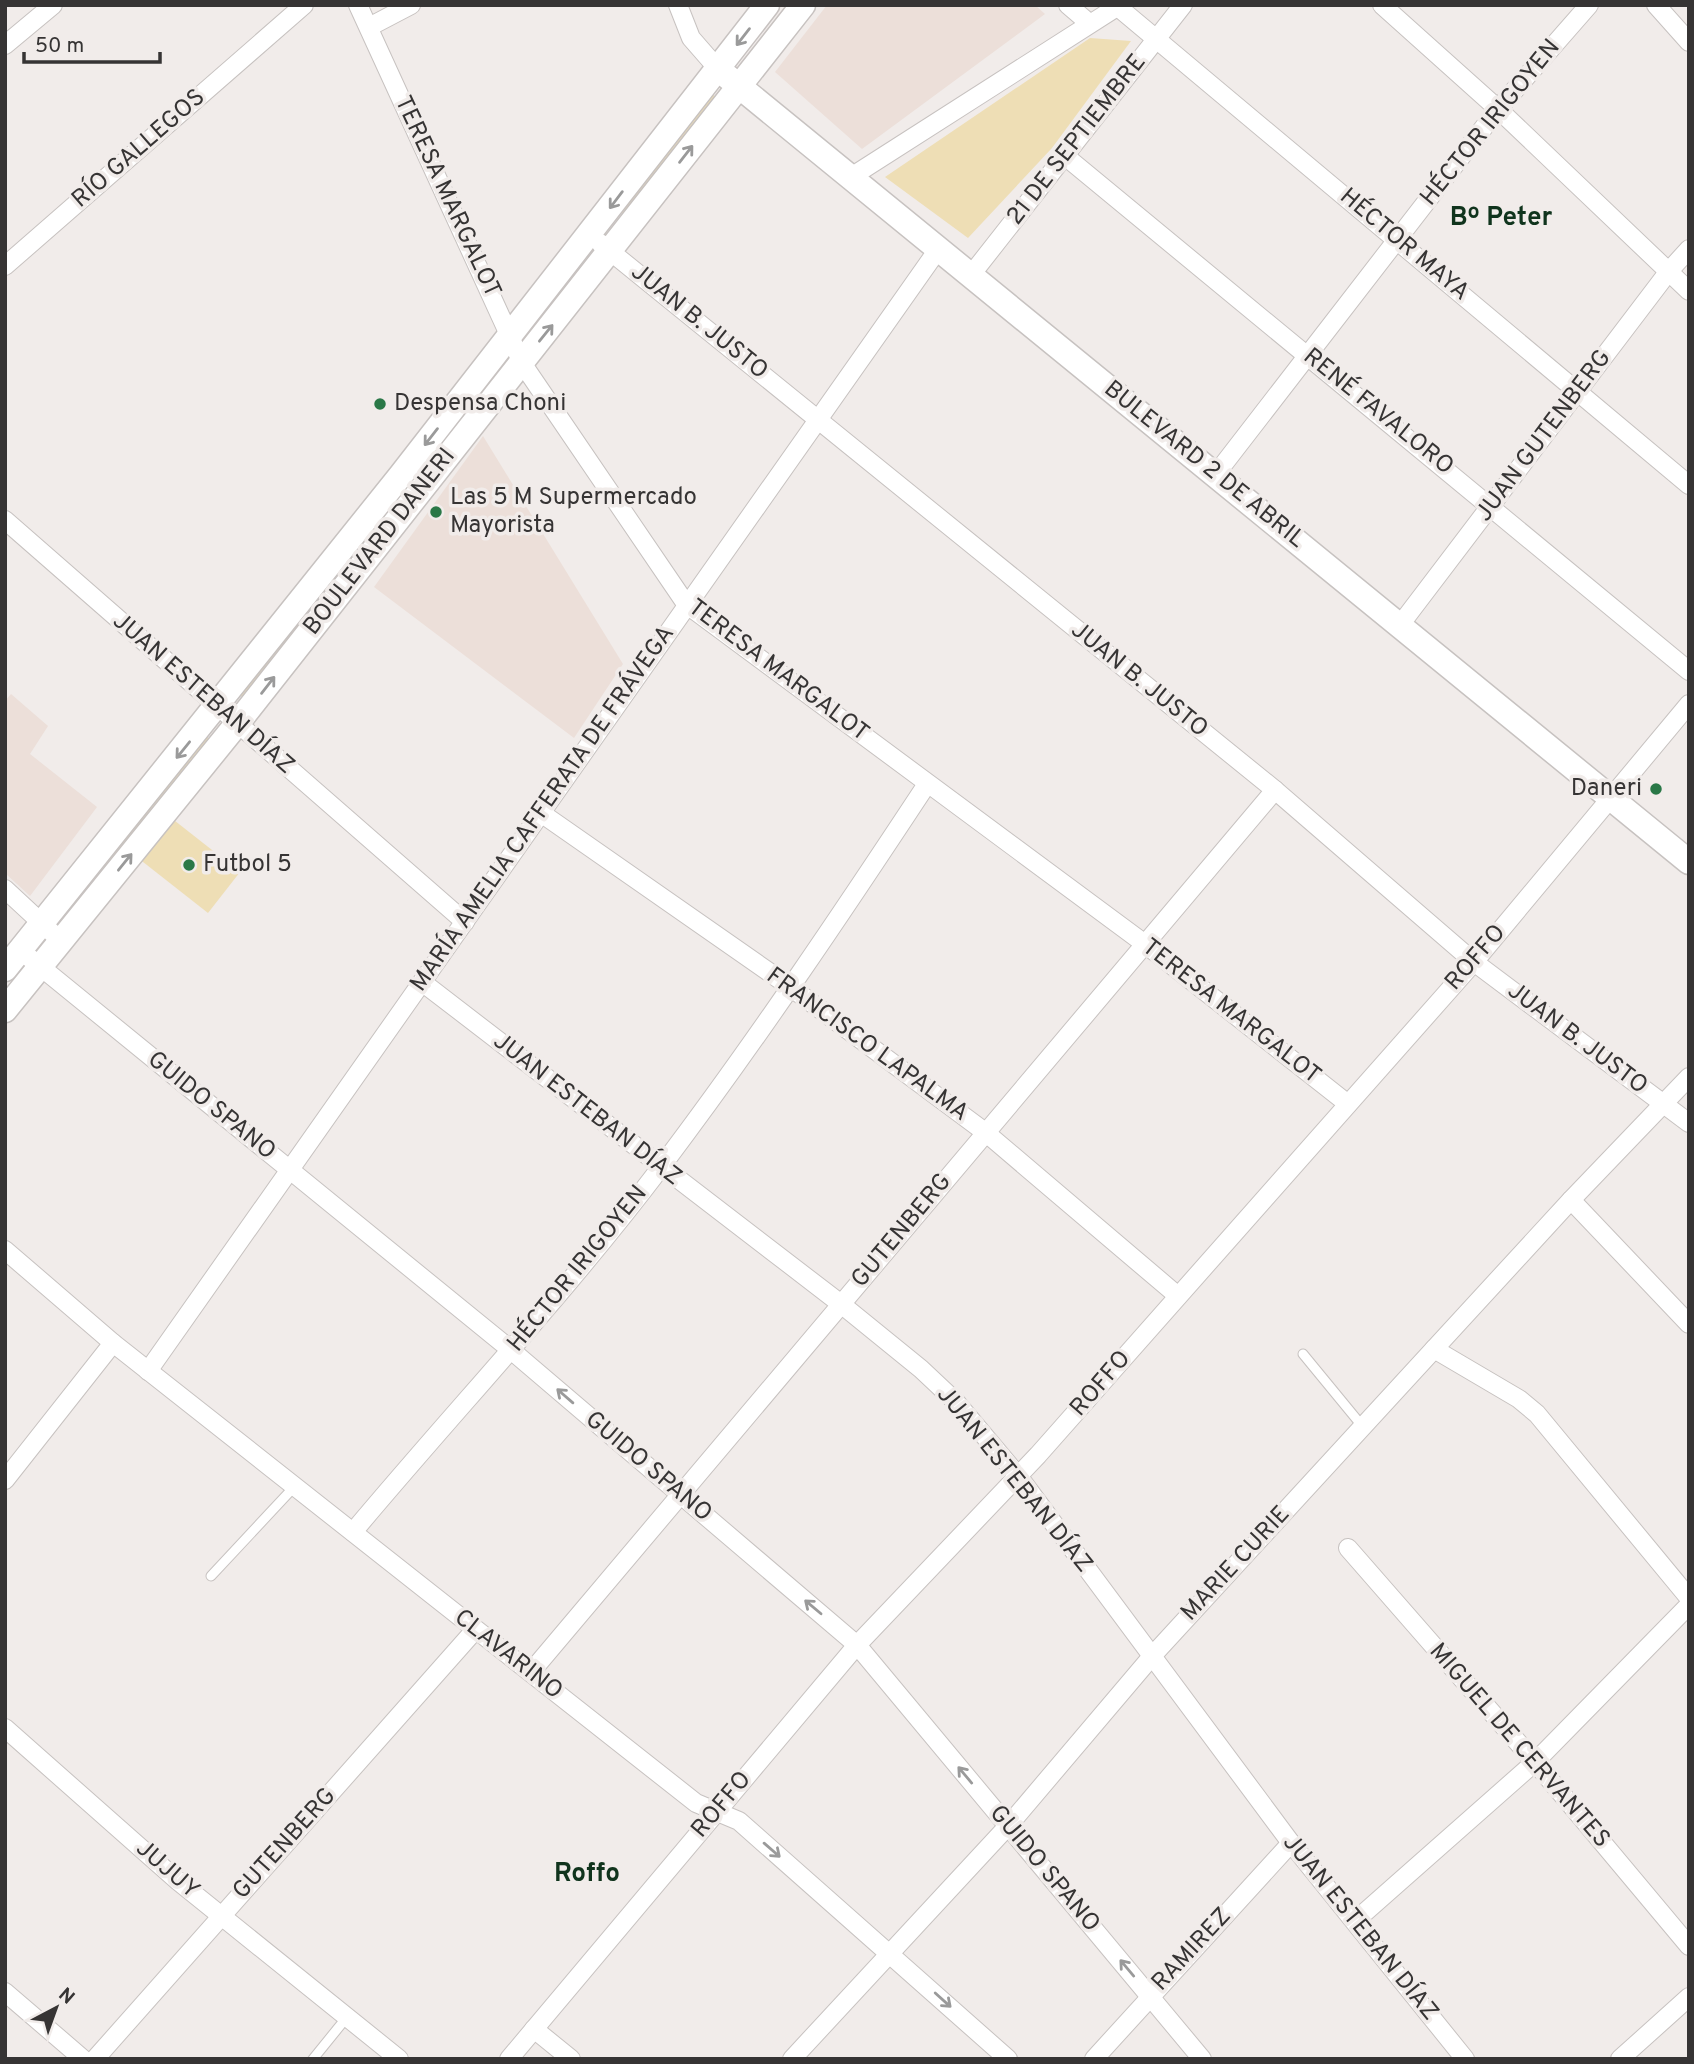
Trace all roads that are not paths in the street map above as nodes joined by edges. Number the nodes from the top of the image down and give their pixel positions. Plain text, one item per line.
1 (53, 5) edge
2 (304, 5) edge
3 (358, 5) edge
4 (411, 5) edge
5 (678, 5) edge
6 (767, 5) edge
7 (803, 5) edge
8 (1068, 5) edge
9 (1183, 5) edge
10 (1382, 5) edge
11 (1589, 5) edge
12 (1656, 5) edge
13 (1119, 6) edge
14 (1089, 23) junction
15 (369, 27) junction
16 (1156, 38) junction
17 (1689, 42) edge
18 (5, 45) edge
19 (718, 69) junction
20 (739, 86) junction
21 (1498, 108) junction
22 (1065, 156) junction
23 (851, 177) junction
24 (590, 235) junction
25 (1397, 239) junction
26 (939, 248) junction
27 (1689, 249) edge
28 (611, 252) junction
29 (6, 263) edge
30 (1669, 271) junction
31 (971, 275) junction
32 (1689, 291) edge
33 (511, 335) junction
34 (1308, 354) junction
35 (522, 363) junction
36 (1578, 391) junction
37 (819, 418) junction
38 (1216, 474) junction
39 (401, 475) junction
40 (1689, 485) edge
41 (421, 491) junction
42 (1491, 505) junction
43 (5, 520) edge
44 (686, 604) junction
45 (1400, 625) junction
46 (1689, 671) edge
47 (1689, 704) edge
48 (217, 707) junction
49 (236, 725) junction
50 (927, 784) junction
51 (1275, 790) junction
52 (1612, 797) junction
53 (541, 813) junction
54 (1689, 862) edge
55 (86, 868) junction
56 (106, 885) junction
57 (5, 889) edge
58 (465, 922) junction
59 (41, 923) junction
60 (61, 941) junction
61 (1145, 944) junction
62 (13, 959) edge
63 (1474, 962) junction
64 (40, 967) junction
65 (422, 982) junction
66 (789, 986) junction
67 (5, 1010) edge
68 (1689, 1077) edge
69 (1348, 1104) junction
70 (1664, 1105) junction
71 (1689, 1123) edge
72 (985, 1132) junction
73 (661, 1168) junction
74 (289, 1170) junction
75 (1571, 1200) junction
76 (5, 1250) edge
77 (1178, 1296) junction
78 (841, 1304) junction
79 (1689, 1324) edge
80 (113, 1343) junction
81 (1434, 1349) junction
82 (511, 1350) junction
83 (1303, 1354) dead end
84 (148, 1371) junction
85 (1363, 1427) junction
86 (1019, 1477) junction
87 (5, 1480) edge
88 (295, 1486) junction
89 (680, 1495) junction
90 (353, 1532) junction
91 (1348, 1548) dead end
92 (211, 1576) dead end
93 (1689, 1598) edge
94 (1689, 1605) edge
95 (475, 1630) junction
96 (857, 1645) junction
97 (1153, 1655) junction
98 (530, 1672) junction
99 (5, 1728) edge
100 (1535, 1762) junction
101 (716, 1812) junction
102 (1008, 1826) junction
103 (1291, 1843) junction
104 (221, 1915) junction
105 (1354, 1922) junction
106 (1689, 1946) edge
107 (892, 1953) junction
108 (5, 1992) edge
109 (1150, 1995) junction
110 (1689, 1997) edge
111 (347, 2017) junction
112 (534, 2029) junction
113 (83, 2059) edge
114 (95, 2059) edge
115 (313, 2059) edge
116 (399, 2059) edge
117 (509, 2059) edge
118 (571, 2059) edge
119 (792, 2059) edge
120 (1008, 2059) edge
121 (1094, 2059) edge
122 (1202, 2059) edge
123 (1465, 2059) edge
124 (1620, 2059) edge

1 - 18 street
2 - 29 street, RÍO GALLEGOS
3 - 15 street, TERESA MARGALOT
4 - 15 street
5 - 19 street
6 -> 19 main road, BOULEVARD DANERI
7 - 20 main road, BOULEVARD DANERI
8 - 14 street
9 - 16 street, 21 DE SEPTIEMBRE
10 - 21 street
11 - 21 street, HÉCTOR IRIGOYEN
12 - 17 street
13 - 14 street
13 - 16 street, HÉCTOR MAYA
14 - 23 street
15 - 33 street, TERESA MARGALOT
16 - 22 street, 21 DE SEPTIEMBRE
16 - 25 street, HÉCTOR MAYA
19 - 20 main road, BULEVARD 2 DE ABRIL
19 -> 24 main road, BOULEVARD DANERI
20 - 23 main road, BULEVARD 2 DE ABRIL
28 -> 20 main road, BOULEVARD DANERI
21 - 25 street, HÉCTOR IRIGOYEN
21 - 30 street
22 - 31 street, 21 DE SEPTIEMBRE
22 - 34 street, RENÉ FAVALORO
23 - 26 main road, BULEVARD 2 DE ABRIL
24 - 28 street, JUAN B. JUSTO
24 - 33 main road, BOULEVARD DANERI
25 - 34 street, HÉCTOR IRIGOYEN
25 - 36 street, HÉCTOR MAYA
26 - 31 main road, BULEVARD 2 DE ABRIL
26 - 37 street, MARÍA AMELIA CAFFERATA DE FRÁVEGA
27 - 30 street, JUAN GUTENBERG
35 -> 28 main road, BOULEVARD DANERI
28 - 37 street, JUAN B. JUSTO
30 - 32 street
30 - 36 street, JUAN GUTENBERG
31 - 38 main road, BULEVARD 2 DE ABRIL
33 - 35 street, TERESA MARGALOT
33 -> 39 main road, BOULEVARD DANERI
34 - 38 street, HÉCTOR IRIGOYEN
34 - 42 street, RENÉ FAVALORO
35 - 41 main road, BOULEVARD DANERI
35 - 44 street, TERESA MARGALOT
36 - 40 street, HÉCTOR MAYA
36 - 42 street, JUAN GUTENBERG
37 - 44 street, MARÍA AMELIA CAFFERATA DE FRÁVEGA
37 - 51 street, JUAN B. JUSTO
38 - 45 main road, BULEVARD 2 DE ABRIL
39 - 41 main road
39 - 48 main road, BOULEVARD DANERI
49 -> 41 main road, BOULEVARD DANERI
42 - 45 street, JUAN GUTENBERG
42 - 46 street, RENÉ FAVALORO
43 - 48 street, JUAN ESTEBAN DÍAZ
44 - 50 street, TERESA MARGALOT
44 - 53 street, MARÍA AMELIA CAFFERATA DE FRÁVEGA
45 - 52 main road, BULEVARD 2 DE ABRIL
47 - 52 street, ROFFO
48 - 49 street, JUAN ESTEBAN DÍAZ
48 -> 55 main road, BOULEVARD DANERI
56 -> 49 main road, BOULEVARD DANERI
49 - 58 street, JUAN ESTEBAN DÍAZ
50 - 61 street, TERESA MARGALOT
50 - 66 street, HÉCTOR IRIGOYEN
51 - 61 street, GUTENBERG
51 - 63 street, JUAN B. JUSTO
52 - 54 main road, BULEVARD 2 DE ABRIL
52 - 63 street, ROFFO
53 - 58 street, MARÍA AMELIA CAFFERATA DE FRÁVEGA
53 - 66 street, FRANCISCO LAPALMA
55 - 56 main road
55 - 59 main road, BOULEVARD DANERI
56 - 60 main road, BOULEVARD DANERI
57 - 59 street
58 - 65 street, MARÍA AMELIA CAFFERATA DE FRÁVEGA
59 - 60 street
59 - 62 main road, BOULEVARD DANERI
60 - 64 main road, BOULEVARD DANERI
61 - 69 street, TERESA MARGALOT
61 - 72 street, GUTENBERG
62 - 64 street, GUIDO SPANO
63 - 69 street, ROFFO
63 - 70 street, JUAN B. JUSTO
64 - 67 main road, BOULEVARD DANERI
64 - 74 street, GUIDO SPANO
65 - 73 street, JUAN ESTEBAN DÍAZ
65 - 74 street, MARÍA AMELIA CAFFERATA DE FRÁVEGA
66 - 72 street, FRANCISCO LAPALMA
66 - 73 street, HÉCTOR IRIGOYEN
68 - 70 street, MARIE CURIE
69 - 77 street, ROFFO
70 - 71 street, JUAN B. JUSTO
70 - 75 street, MARIE CURIE
72 - 77 street, FRANCISCO LAPALMA
72 - 78 street, GUTENBERG
73 - 78 street, JUAN ESTEBAN DÍAZ
73 - 82 street, HÉCTOR IRIGOYEN
74 - 82 street, GUIDO SPANO
74 - 84 street, MARÍA AMELIA CAFFERATA DE FRÁVEGA
75 - 79 street
75 - 81 street, MARIE CURIE
76 - 80 street, CLAVARINO
77 - 86 street, ROFFO
78 - 86 street, JUAN ESTEBAN DÍAZ
78 - 89 street, GUTENBERG
80 - 84 street, CLAVARINO
80 - 87 street
81 - 85 street, MARIE CURIE
81 - 93 street
89 -> 82 street, GUIDO SPANO
82 - 90 street, HÉCTOR IRIGOYEN
83 - 85 lane
84 - 88 street, CLAVARINO
85 - 97 street, MARIE CURIE
86 - 96 street, ROFFO
86 - 97 street, JUAN ESTEBAN DÍAZ
88 - 90 street, CLAVARINO
88 - 92 lane
96 -> 89 street, GUIDO SPANO
89 - 98 street, GUTENBERG
90 - 95 street, CLAVARINO
91 - 100 street, MIGUEL DE CERVANTES
94 - 100 street
95 - 98 street, CLAVARINO
95 - 104 street, GUTENBERG
96 - 101 street, ROFFO
102 -> 96 street, GUIDO SPANO
97 - 102 street, MARIE CURIE
97 - 103 street, JUAN ESTEBAN DÍAZ
98 - 101 street, CLAVARINO
99 - 104 street, JUJUY
100 - 105 street
100 - 106 street, MIGUEL DE CERVANTES
101 -> 107 street, CLAVARINO
101 - 112 street, ROFFO
102 - 107 street, MARIE CURIE
109 -> 102 street, GUIDO SPANO
103 - 105 street, JUAN ESTEBAN DÍAZ
103 - 109 street, RAMIREZ
104 - 111 street, JUJUY
104 - 114 street, GUTENBERG
105 - 123 street, JUAN ESTEBAN DÍAZ
107 - 119 street, MARIE CURIE
107 -> 120 street, CLAVARINO
108 - 113 street
109 - 121 street, RAMIREZ
109 - 122 street, GUIDO SPANO
110 - 124 street
111 - 115 lane
111 - 116 street, JUJUY
112 - 117 street, ROFFO
112 - 118 street

